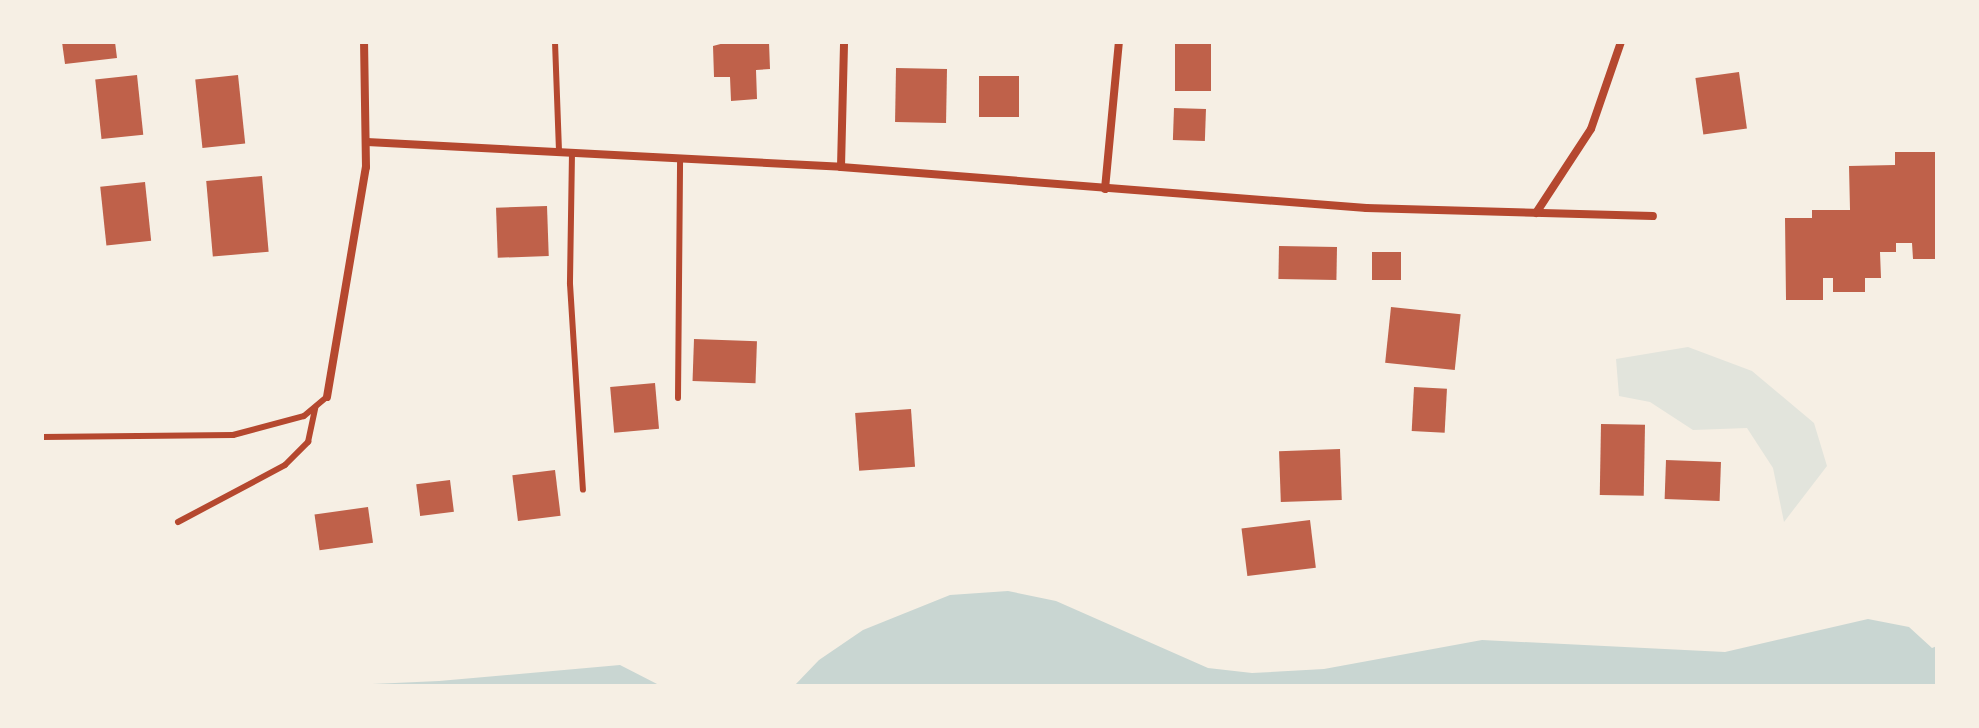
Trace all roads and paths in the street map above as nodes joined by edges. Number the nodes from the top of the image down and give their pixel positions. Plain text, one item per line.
1 (364, 42) edge
2 (555, 42) edge
3 (844, 42) edge
4 (1119, 42) edge
5 (1621, 42) edge
6 (367, 142) junction
7 (559, 152) junction
8 (572, 153) junction
9 (680, 159) junction
10 (841, 167) junction
11 (1105, 189) junction
12 (1536, 213) junction
13 (1653, 216) dead end
14 (327, 397) joint
15 (678, 398) dead end
16 (315, 407) junction
17 (42, 437) edge
18 (583, 490) dead end
19 (178, 522) dead end

1 - 6 street
2 - 7 lane
3 - 10 street
4 - 11 street
5 - 12 street
6 - 7 street
6 - 14 street
7 - 8 street
8 - 9 street
8 - 18 lane
9 - 10 street
9 - 15 lane
10 - 11 street
11 - 12 street
12 - 13 street
14 - 16 lane
16 - 17 lane
16 - 19 lane

